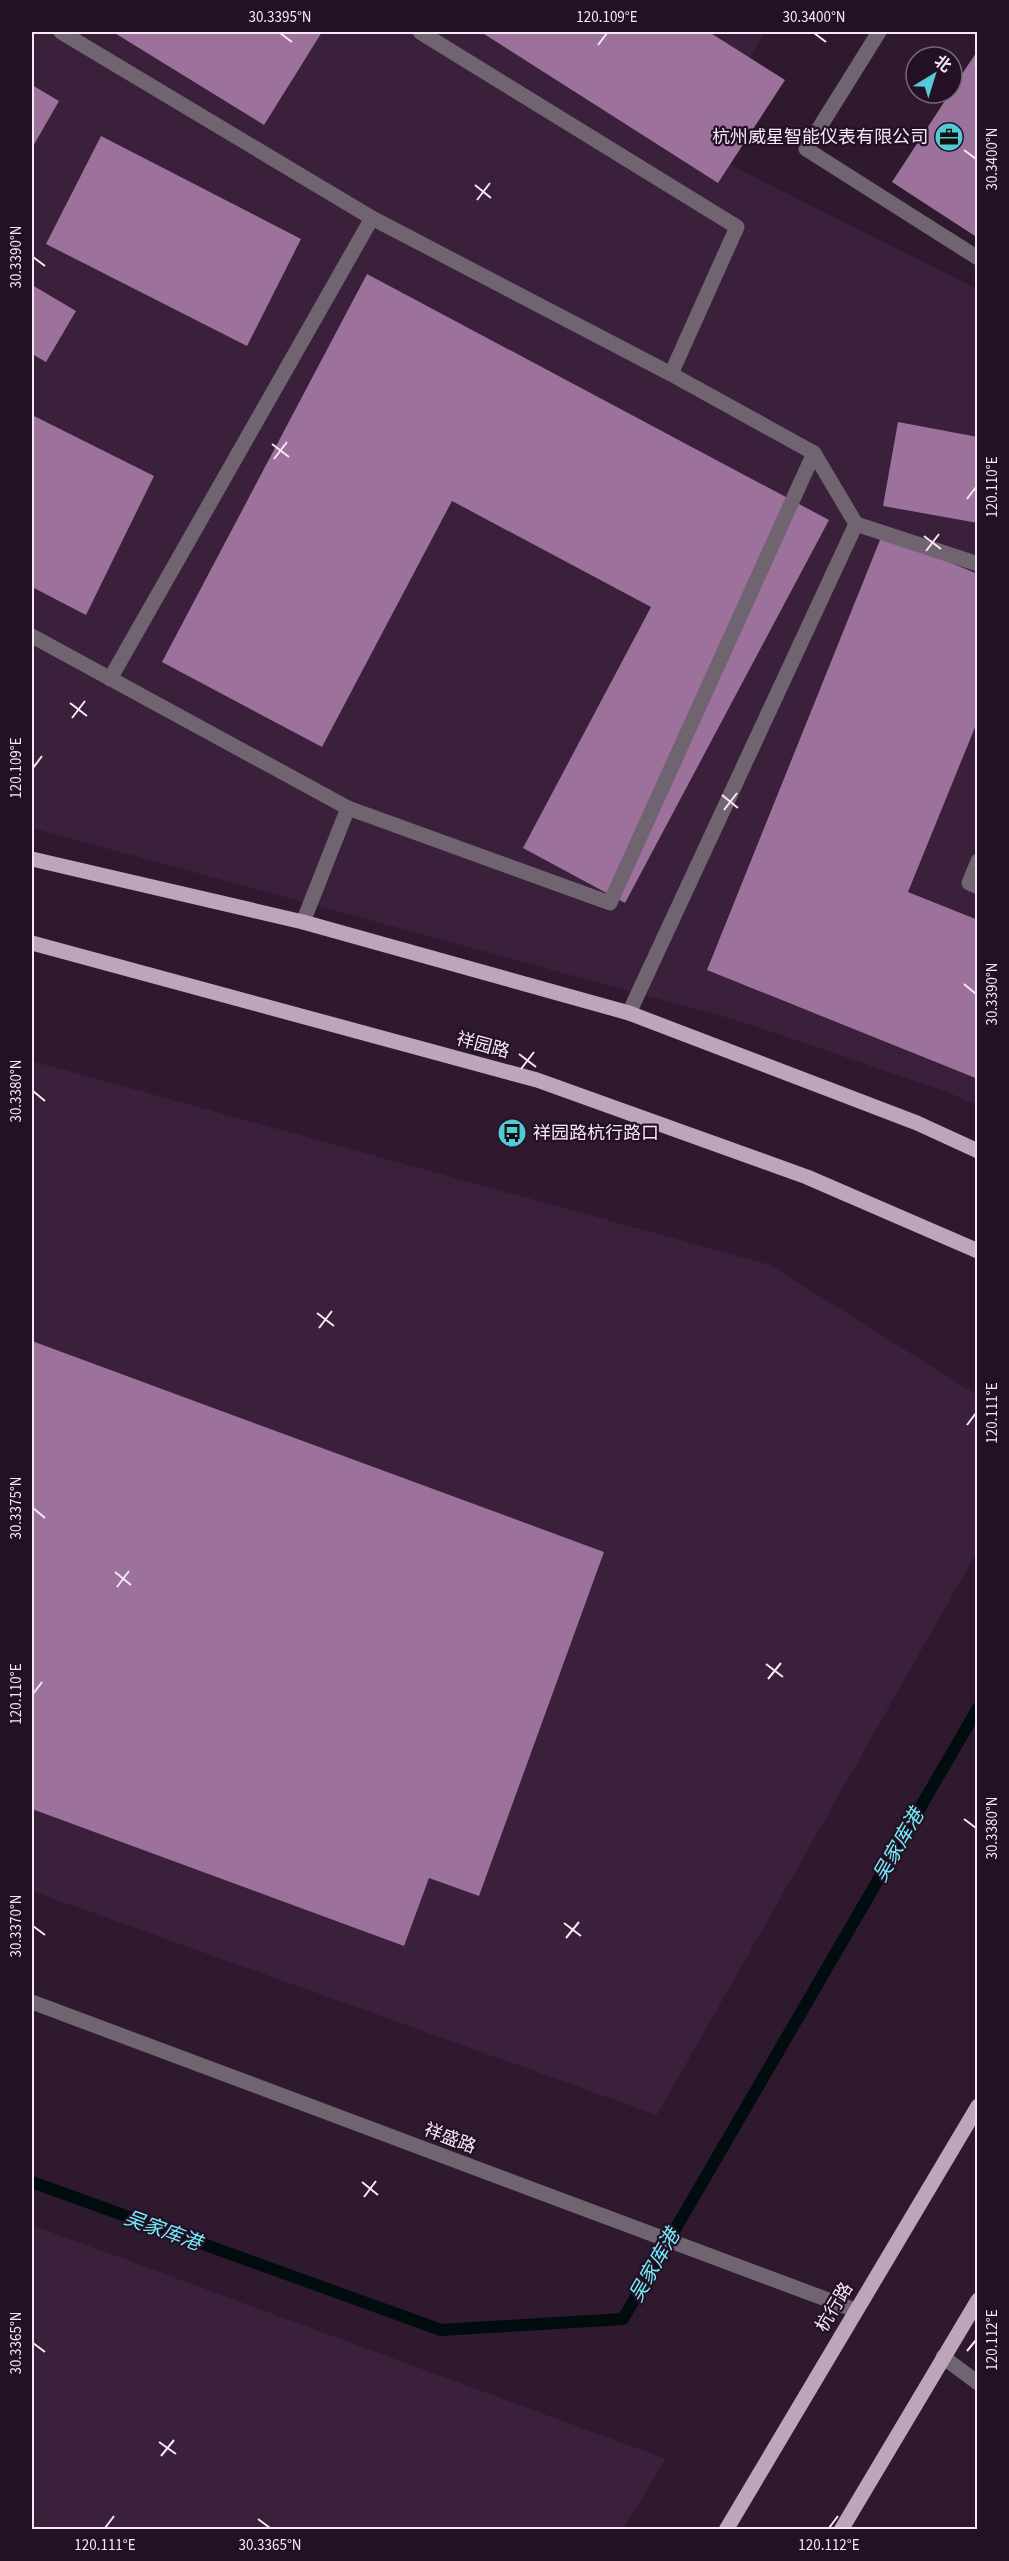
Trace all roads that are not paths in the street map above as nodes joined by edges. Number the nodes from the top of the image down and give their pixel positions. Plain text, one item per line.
1 (61, 32) edge
2 (420, 32) edge
3 (879, 32) edge
4 (372, 218) junction
5 (978, 258) edge
6 (671, 374) junction
7 (814, 453) junction
8 (856, 524) junction
9 (978, 564) edge
10 (32, 636) edge
11 (110, 679) junction
12 (348, 808) junction
13 (32, 859) edge
14 (978, 861) edge
15 (978, 886) edge
16 (303, 922) junction
17 (32, 943) edge
18 (629, 1013) junction
19 (978, 1151) edge
20 (978, 1251) edge
21 (32, 2002) edge
22 (978, 2106) edge
23 (978, 2300) edge
24 (855, 2310) junction
25 (943, 2357) junction
26 (978, 2383) edge
27 (726, 2529) edge
28 (841, 2529) edge

1 - 4 street
2 - 6 street
3 - 5 street
4 - 6 street
4 - 11 street
6 - 7 street
7 - 8 street
7 - 12 street
8 - 9 street
8 - 18 street
10 - 11 street
11 - 12 street
12 - 16 street
13 - 16 main road
14 - 15 street
16 - 18 main road
17 - 20 main road, 祥园路
18 - 19 main road
21 - 24 street, 祥盛路
22 - 24 main road, 杭行路
23 - 25 main road
24 - 27 main road, 杭行路
25 - 26 street
25 - 28 main road

